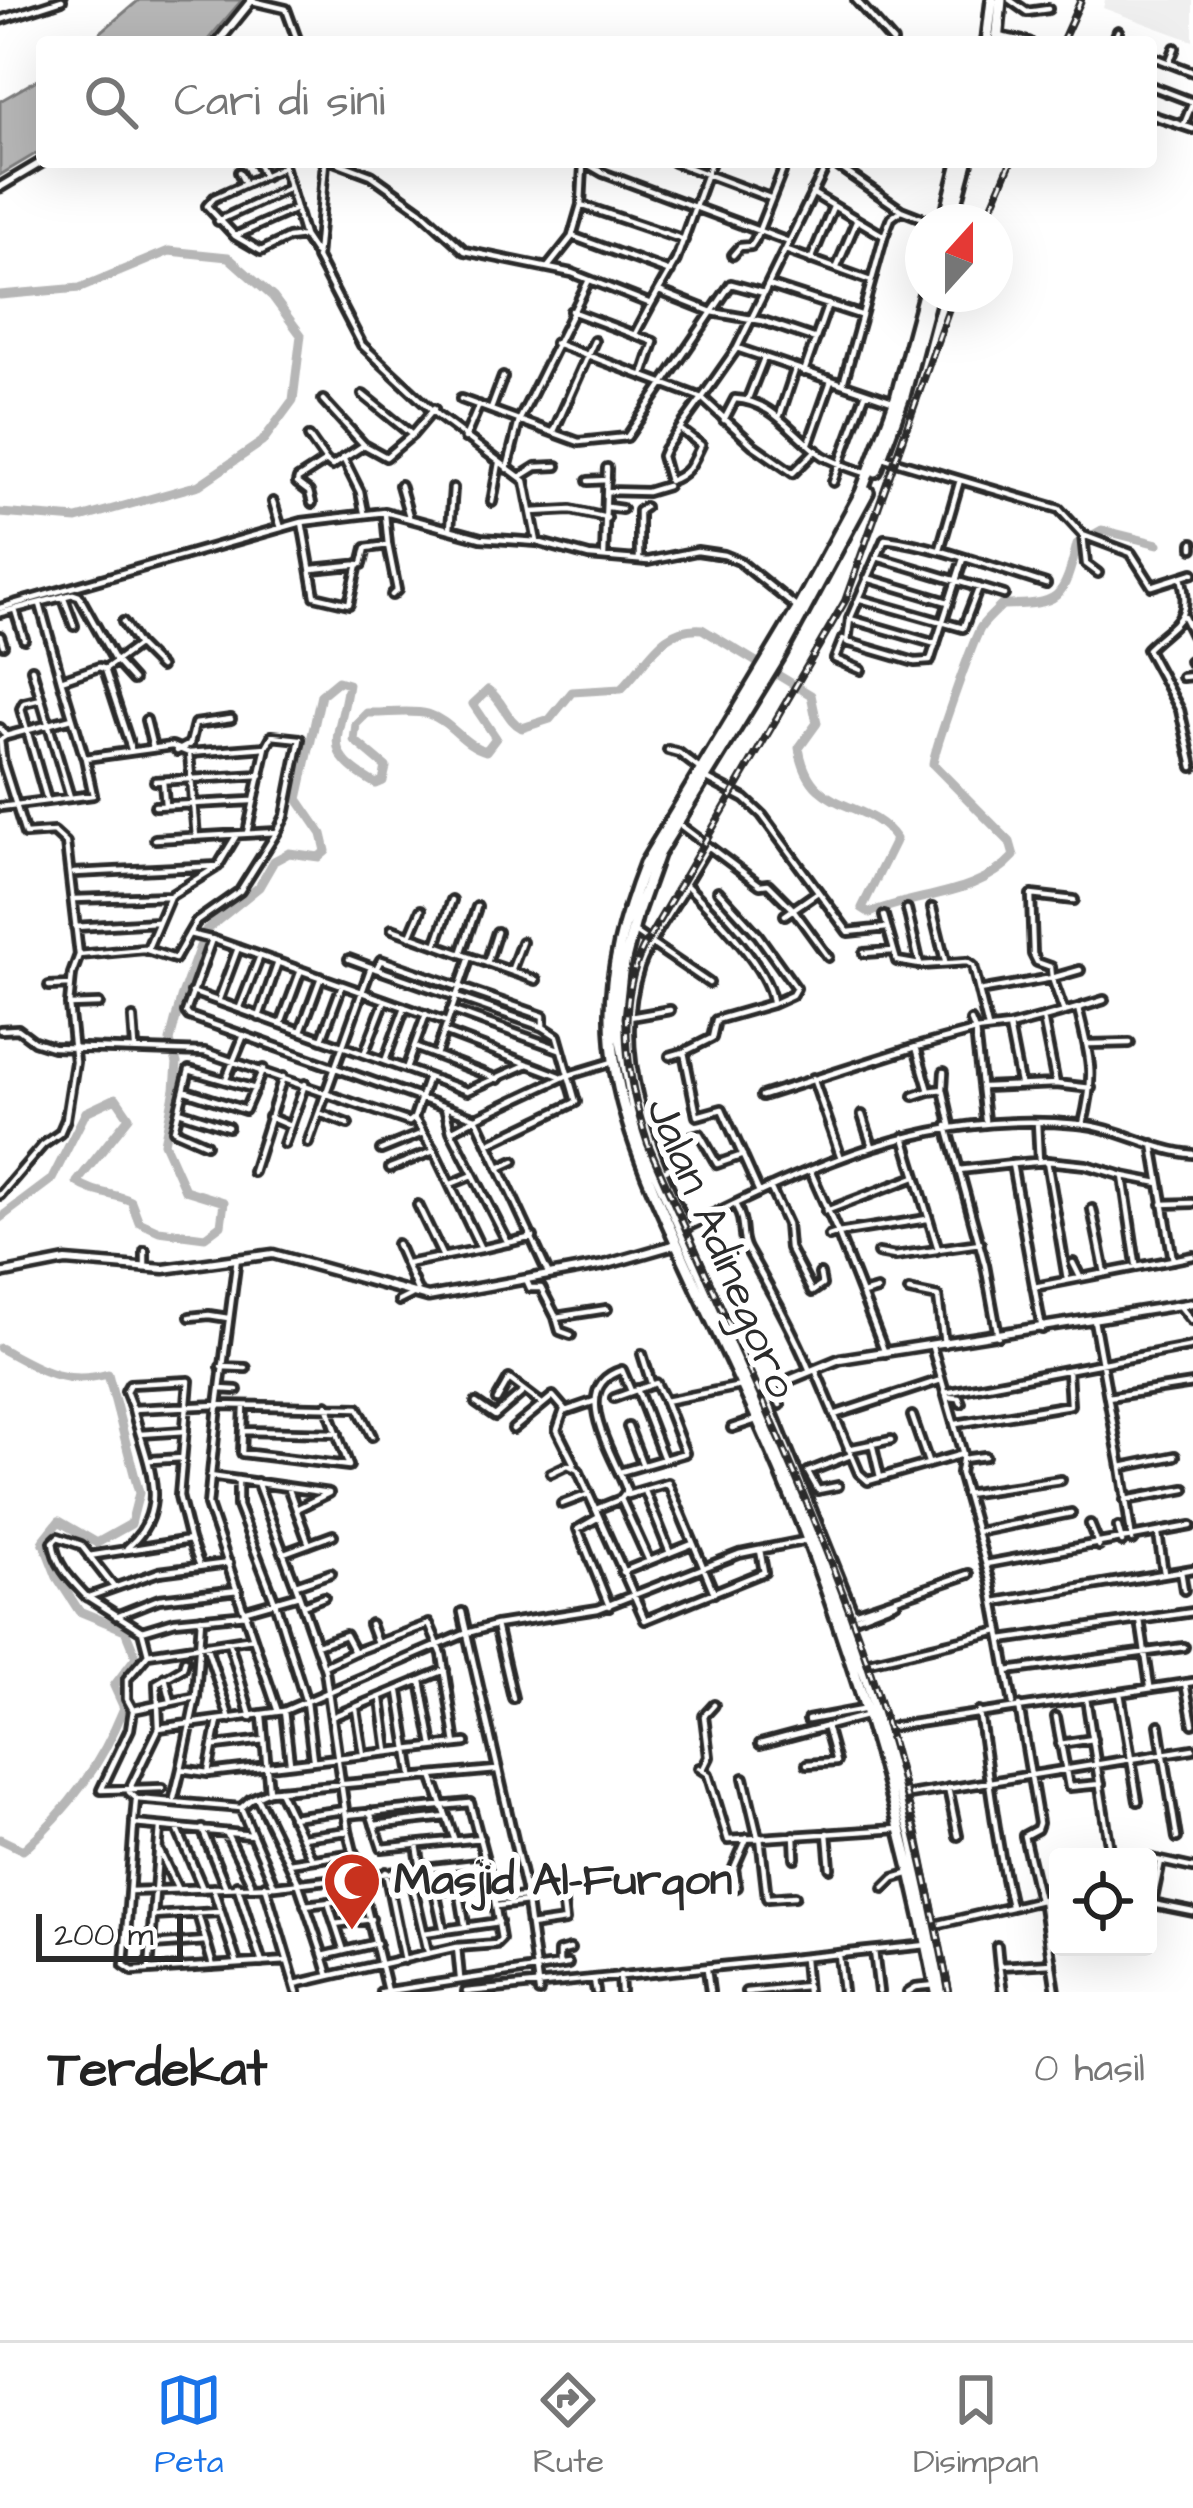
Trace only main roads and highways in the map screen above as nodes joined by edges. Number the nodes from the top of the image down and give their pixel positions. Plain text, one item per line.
1 (992, 0) edge
2 (1005, 0) edge
3 (988, 36) edge
4 (999, 36) edge
5 (962, 168) edge
6 (952, 204) edge
7 (922, 312) edge
8 (923, 312) edge
9 (825, 570) junction
10 (776, 654) junction
11 (682, 806) junction
12 (654, 1176) junction
13 (872, 1717) junction
14 (884, 1734) junction
15 (939, 1990) edge

1 - 3 highway
2 - 4 highway
5 - 6 highway
7 - 9 highway
8 - 9 highway
9 - 10 highway
9 - 10 highway
10 - 11 highway
11 - 12 highway
11 - 12 highway, Jalan Adinegoro
12 - 13 highway, Jalan Adinegoro
12 - 13 highway
13 - 14 highway
14 - 15 highway
14 - 15 highway

